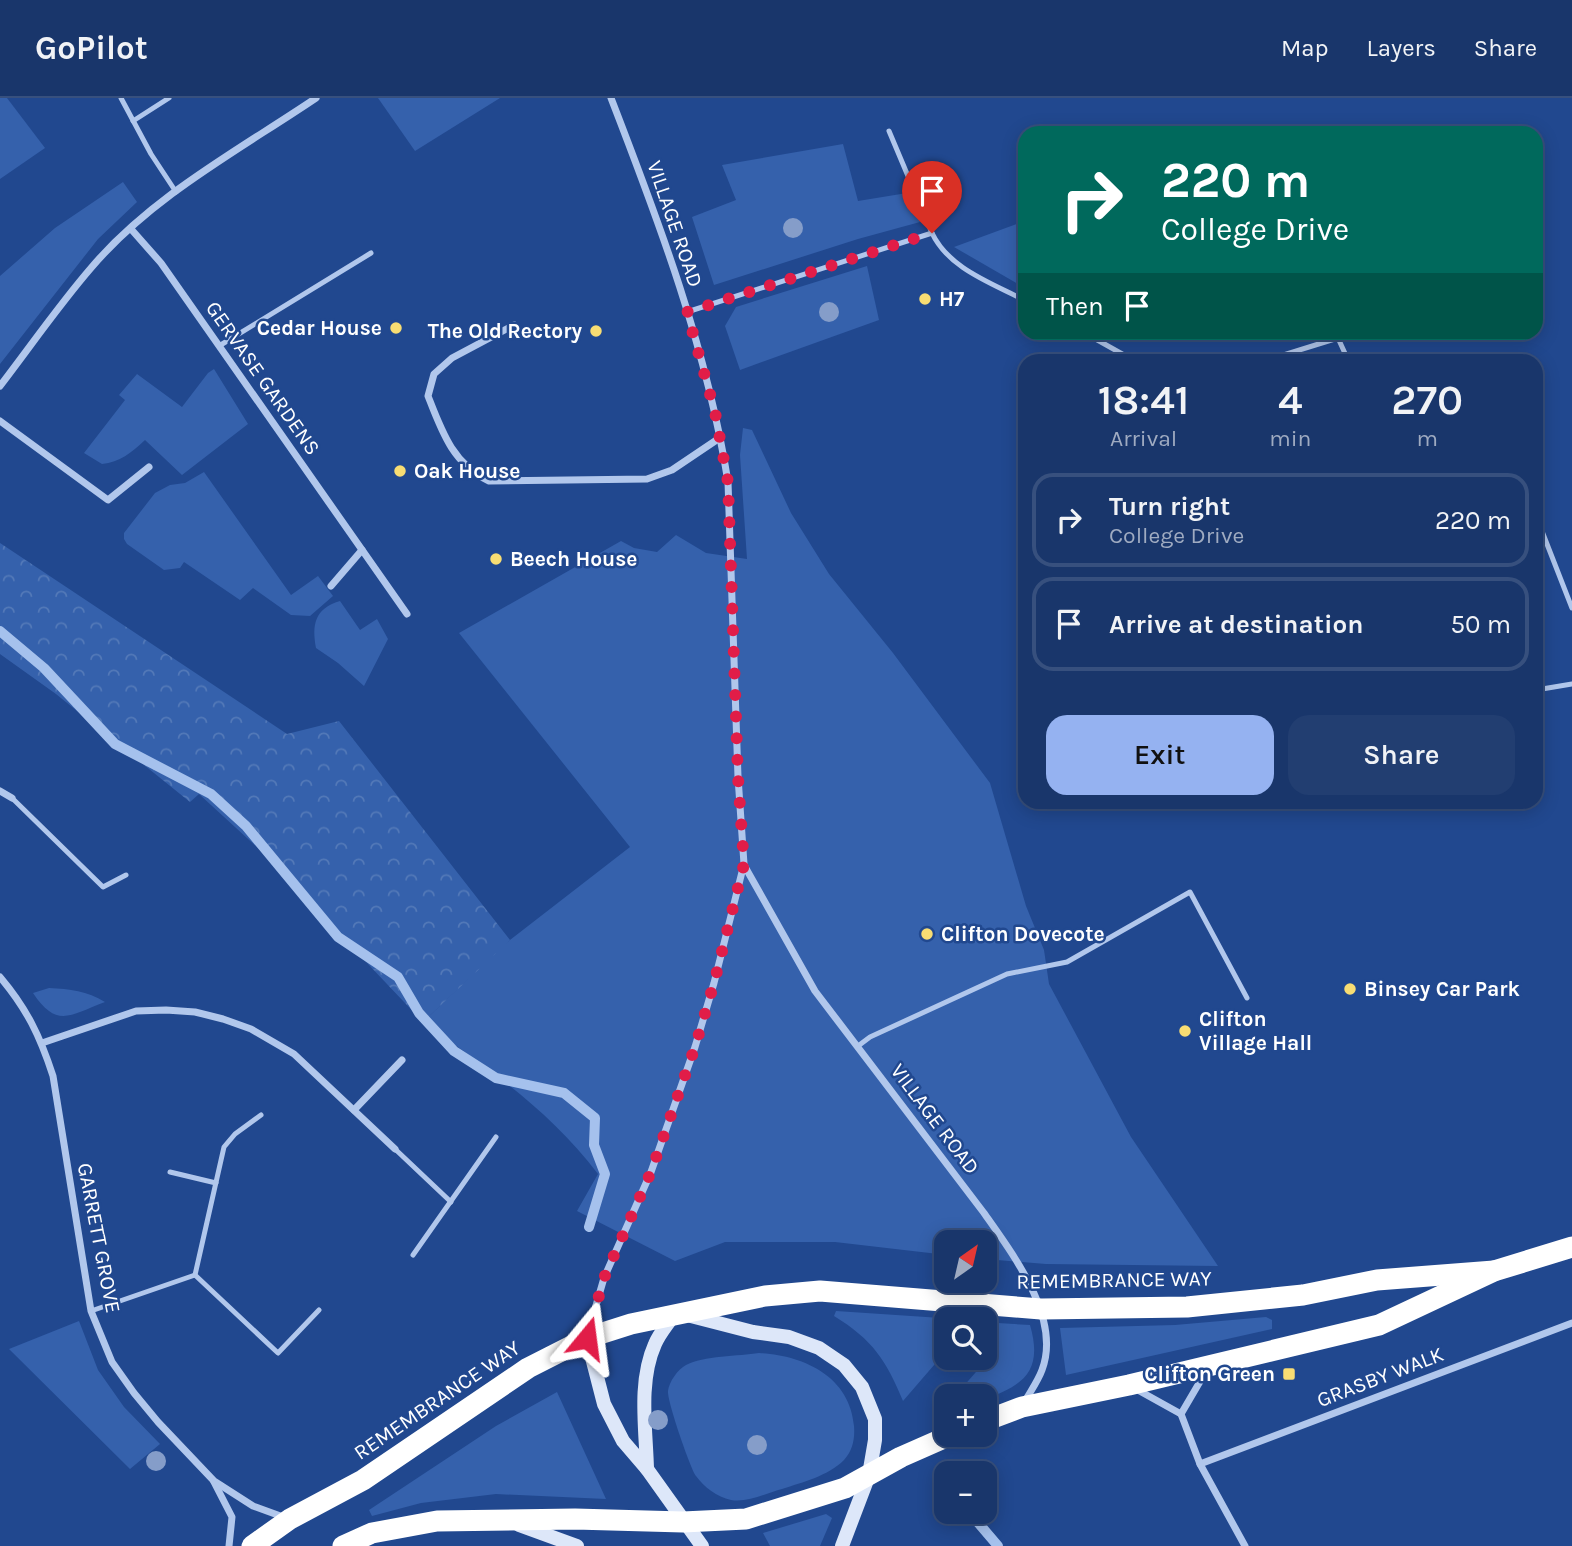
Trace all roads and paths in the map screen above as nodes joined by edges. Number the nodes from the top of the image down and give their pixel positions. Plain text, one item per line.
1 (121, 98) edge
2 (169, 98) edge
3 (316, 98) edge
4 (611, 98) edge
5 (133, 121) junction
6 (889, 131) dead end
7 (176, 192) junction
8 (131, 229) junction
9 (932, 233) junction
10 (371, 253) dead end
11 (1018, 297) edge
12 (687, 312) junction
13 (514, 325) dead end
14 (1097, 340) edge
15 (1332, 340) edge
16 (219, 346) junction
17 (1122, 354) edge
18 (1286, 354) edge
19 (0, 387) edge
20 (0, 421) edge
21 (721, 438) junction
22 (149, 467) dead end
23 (1543, 534) edge
24 (362, 550) junction
25 (331, 586) dead end
26 (1572, 608) edge
27 (407, 614) dead end
28 (1572, 684) edge
29 (1543, 689) edge
30 (0, 791) edge
31 (12, 798) joint
32 (744, 864) junction
33 (125, 875) dead end
34 (0, 977) edge
35 (1247, 998) dead end
36 (42, 1043) junction
37 (858, 1046) junction
38 (402, 1060) dead end
39 (354, 1110) junction
40 (261, 1115) dead end
41 (496, 1137) dead end
42 (395, 1149) joint
43 (170, 1172) dead end
44 (216, 1183) junction
45 (451, 1202) junction
46 (1572, 1247) edge
47 (413, 1255) dead end
48 (1494, 1271) junction
49 (195, 1275) junction
50 (1041, 1309) junction
51 (319, 1310) dead end
52 (91, 1311) junction
53 (677, 1315) junction
54 (1572, 1322) edge
55 (587, 1338) junction
56 (1209, 1366) junction
57 (1129, 1385) junction
58 (1022, 1407) junction
59 (1181, 1414) junction
60 (997, 1416) edge
61 (934, 1442) edge
62 (1200, 1464) junction
63 (647, 1469) junction
64 (869, 1475) junction
65 (214, 1481) junction
66 (290, 1519) junction
67 (503, 1519) junction
68 (683, 1522) junction
69 (229, 1546) edge
70 (252, 1546) edge
71 (342, 1546) edge
72 (577, 1546) edge
73 (702, 1546) edge
74 (842, 1546) edge
75 (1245, 1546) edge

1 - 5 lane
2 - 5 lane
3 - 7 street
4 - 12 street, VILLAGE ROAD
5 - 7 lane
6 - 9 lane
7 - 8 street
8 - 16 street, GERVASE GARDENS
8 - 19 street
9 - 11 lane
9 - 12 lane
10 - 16 lane
12 - 21 street, VILLAGE ROAD
13 - 21 street
14 - 17 lane
15 - 18 lane
16 - 24 street, GERVASE GARDENS
20 - 22 street
21 - 32 street, VILLAGE ROAD
23 - 26 lane
24 - 25 street
24 - 27 street, GERVASE GARDENS
28 - 29 lane
30 - 31 street
31 - 33 lane
32 - 37 street, VILLAGE ROAD
32 - 55 street, VILLAGE ROAD
34 - 36 street, GARRETT GROVE
35 - 37 lane
36 - 39 street
36 - 52 street, GARRETT GROVE
37 - 50 street, VILLAGE ROAD
38 - 39 street
39 - 42 street
40 - 44 lane
41 - 45 lane
42 - 45 lane
43 - 44 lane
44 - 49 lane
45 - 47 lane
46 - 48 highway, REMEMBRANCE WAY
48 - 50 highway, REMEMBRANCE WAY
48 - 56 highway, REMEMBRANCE WAY
49 - 51 lane
49 - 52 lane
50 - 53 highway, REMEMBRANCE WAY
50 - 58 street, VILLAGE ROAD
52 - 65 street, GARRETT GROVE
53 - 55 highway, REMEMBRANCE WAY
53 - 63 street
53 - 64 street
54 - 62 street, GRASBY WALK
55 - 63 street
55 - 66 highway, REMEMBRANCE WAY
56 - 57 highway, REMEMBRANCE WAY
56 - 59 street
57 - 58 highway, REMEMBRANCE WAY
57 - 59 street
58 - 60 highway, REMEMBRANCE WAY
59 - 62 street
61 - 64 highway
62 - 75 street
63 - 68 street
64 - 68 highway
64 - 74 street
65 - 66 street, GARRETT GROVE
65 - 69 street, GARRETT GROVE
66 - 70 highway, REMEMBRANCE WAY
67 - 68 highway
67 - 71 highway
67 - 72 street
68 - 73 street

